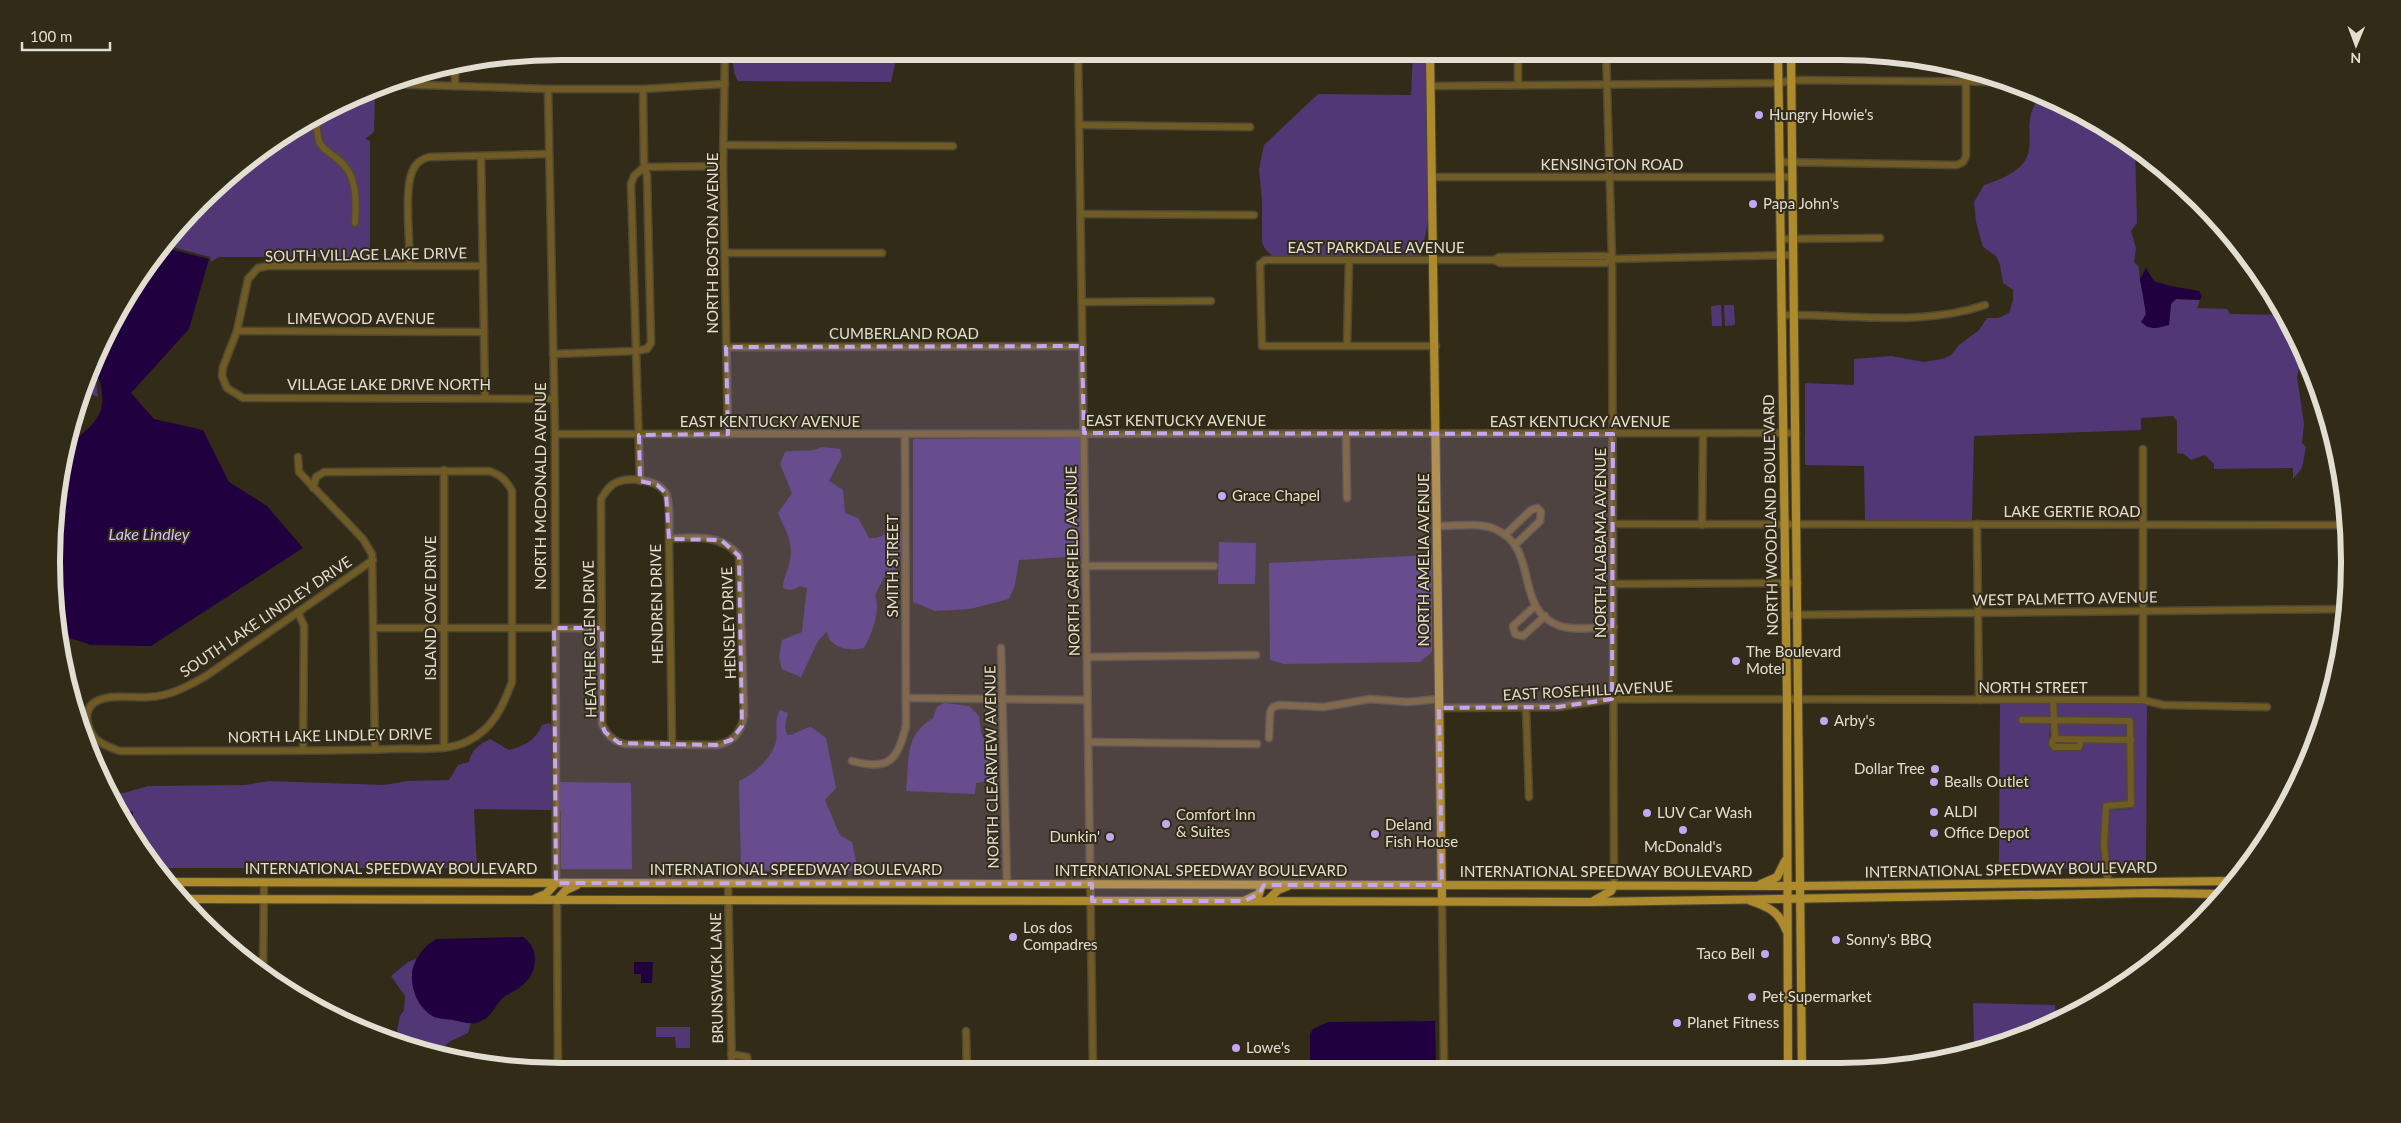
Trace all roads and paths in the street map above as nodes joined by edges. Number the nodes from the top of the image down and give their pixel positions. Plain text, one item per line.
1 (725, 60) edge
2 (1078, 60) edge
3 (1430, 60) edge
4 (1518, 60) edge
5 (1606, 60) edge
6 (1778, 60) edge
7 (1791, 60) edge
8 (455, 72) edge
9 (1966, 76) edge
10 (1792, 80) junction
11 (1966, 82) junction
12 (1985, 82) edge
13 (1607, 83) junction
14 (1779, 83) junction
15 (410, 84) edge
16 (725, 84) junction
17 (1518, 84) junction
18 (455, 86) junction
19 (1431, 86) junction
20 (644, 88) junction
21 (548, 89) junction
22 (317, 124) edge
23 (1079, 125) junction
24 (1250, 127) dead end
25 (725, 145) junction
26 (953, 146) dead end
27 (548, 154) junction
28 (481, 156) junction
29 (1780, 162) junction
30 (1792, 162) junction
31 (723, 166) junction
32 (644, 167) junction
33 (1432, 177) junction
34 (1611, 177) junction
35 (1780, 177) junction
36 (1793, 178) junction
37 (1081, 214) junction
38 (1254, 215) dead end
39 (355, 222) dead end
40 (1880, 238) dead end
41 (1781, 239) junction
42 (1794, 239) junction
43 (726, 253) junction
44 (882, 253) dead end
45 (1794, 254) junction
46 (1781, 255) junction
47 (1612, 259) junction
48 (1349, 260) junction
49 (1432, 261) junction
50 (410, 266) junction
51 (483, 266) junction
52 (1211, 301) dead end
53 (1082, 302) junction
54 (1985, 305) dead end
55 (1795, 314) junction
56 (1782, 315) junction
57 (237, 331) junction
58 (484, 332) junction
59 (1082, 346) junction
60 (1347, 346) junction
61 (1436, 346) junction
62 (726, 347) junction
63 (635, 351) junction
64 (553, 354) junction
65 (485, 397) junction
66 (554, 399) junction
67 (1084, 432) junction
68 (1784, 433) junction
69 (1796, 433) junction
70 (555, 434) junction
71 (728, 434) junction
72 (905, 434) junction
73 (1346, 434) junction
74 (1613, 434) junction
75 (1703, 434) junction
76 (639, 435) junction
77 (1436, 435) junction
78 (2143, 449) dead end
79 (298, 457) dead end
80 (444, 470) junction
81 (640, 481) junction
82 (313, 488) junction
83 (1346, 498) dead end
84 (1613, 524) junction
85 (1977, 524) junction
86 (1702, 525) junction
87 (2143, 525) junction
88 (2340, 525) edge
89 (1437, 526) junction
90 (1785, 526) junction
91 (1798, 526) junction
92 (1505, 535) junction
93 (669, 539) junction
94 (1516, 545) junction
95 (373, 560) junction
96 (1085, 566) junction
97 (1214, 566) dead end
98 (1786, 583) junction
99 (1798, 583) junction
100 (1614, 584) junction
101 (1535, 606) junction
102 (2339, 609) edge
103 (298, 612) junction
104 (2143, 613) junction
105 (1977, 614) junction
106 (1786, 615) junction
107 (1545, 616) junction
108 (1799, 616) junction
109 (1614, 627) junction
110 (374, 628) junction
111 (554, 628) junction
112 (602, 628) junction
113 (443, 629) junction
114 (513, 630) junction
115 (1001, 648) dead end
116 (1256, 655) dead end
117 (1087, 657) junction
118 (906, 698) junction
119 (1787, 698) junction
120 (1799, 698) junction
121 (1003, 699) junction
122 (1438, 699) junction
123 (1612, 699) junction
124 (1087, 700) junction
125 (1979, 700) junction
126 (2053, 700) junction
127 (2143, 700) junction
128 (2267, 707) dead end
129 (1438, 708) junction
130 (1526, 708) junction
131 (88, 712) joint
132 (2022, 720) dead end
133 (2052, 720) junction
134 (87, 723) edge
135 (88, 726) edge
136 (737, 734) joint
137 (1270, 738) dead end
138 (2131, 740) junction
139 (1088, 742) junction
140 (672, 744) junction
141 (1257, 744) dead end
142 (444, 747) junction
143 (375, 749) junction
144 (304, 750) junction
145 (852, 762) dead end
146 (1787, 786) junction
147 (1800, 786) junction
148 (1529, 797) dead end
149 (1787, 854) junction
150 (2226, 881) edge
151 (176, 882) edge
152 (264, 882) junction
153 (2108, 882) junction
154 (2152, 882) junction
155 (556, 883) junction
156 (581, 883) junction
157 (2062, 883) junction
158 (728, 884) junction
159 (1007, 884) junction
160 (1092, 884) junction
161 (1984, 884) junction
162 (1262, 885) junction
163 (1290, 885) junction
164 (1614, 885) junction
165 (1919, 885) junction
166 (1442, 886) junction
167 (1754, 886) junction
168 (1788, 886) junction
169 (1801, 886) junction
170 (1855, 886) junction
171 (2151, 893) junction
172 (2062, 894) junction
173 (2215, 894) edge
174 (1924, 896) junction
175 (1980, 896) junction
176 (1788, 898) junction
177 (1801, 898) junction
178 (1855, 898) junction
179 (1747, 899) junction
180 (192, 900) edge
181 (264, 900) junction
182 (531, 900) junction
183 (557, 900) junction
184 (728, 900) junction
185 (1092, 901) junction
186 (1244, 901) junction
187 (1267, 901) junction
188 (1442, 901) junction
189 (1589, 902) junction
190 (1788, 935) junction
191 (263, 964) edge
192 (966, 1031) dead end
193 (1788, 1049) junction
194 (731, 1054) junction
195 (558, 1063) edge
196 (732, 1063) edge
197 (748, 1063) edge
198 (967, 1063) edge
199 (1093, 1063) edge
200 (1444, 1063) edge
201 (1788, 1063) edge
202 (1798, 1063) edge
203 (1801, 1063) edge

1 - 16 street, NORTH BOSTON AVENUE
2 - 23 street, NORTH GARFIELD AVENUE
3 - 19 main road, NORTH AMELIA AVENUE
4 - 17 street
5 - 13 street, NORTH ALABAMA AVENUE
6 - 14 main road, NORTH WOODLAND BOULEVARD
7 - 10 main road, NORTH WOODLAND BOULEVARD
8 - 18 street
9 - 11 street
10 - 11 street
10 - 14 street
10 - 30 main road, NORTH WOODLAND BOULEVARD
11 - 12 street
11 - 30 street
13 - 14 street
13 - 17 street
13 - 34 street, NORTH ALABAMA AVENUE
14 - 29 main road, NORTH WOODLAND BOULEVARD
15 - 18 street
16 - 20 street
16 - 25 street, NORTH BOSTON AVENUE
17 - 19 street
18 - 21 street
19 - 33 main road, NORTH AMELIA AVENUE
20 - 21 street
20 - 32 street
21 - 27 street, NORTH MCDONALD AVENUE
22 - 39 street
23 - 24 street
23 - 37 street, NORTH GARFIELD AVENUE
25 - 26 street
25 - 31 street, NORTH BOSTON AVENUE
27 - 28 street
27 - 64 street, NORTH MCDONALD AVENUE
28 - 50 street
28 - 51 street
29 - 30 street
29 - 35 main road, NORTH WOODLAND BOULEVARD
30 - 36 main road, NORTH WOODLAND BOULEVARD
31 - 32 street
31 - 43 street, NORTH BOSTON AVENUE
32 - 63 street
32 - 63 street
33 - 34 street, KENSINGTON ROAD
33 - 49 main road, NORTH AMELIA AVENUE
34 - 35 street, KENSINGTON ROAD
34 - 47 street, NORTH ALABAMA AVENUE
35 - 36 street, KENSINGTON ROAD
35 - 41 main road, NORTH WOODLAND BOULEVARD
36 - 42 main road, NORTH WOODLAND BOULEVARD
37 - 38 street
37 - 53 street, NORTH GARFIELD AVENUE
40 - 42 street
41 - 42 street
41 - 46 main road, NORTH WOODLAND BOULEVARD
42 - 45 main road, NORTH WOODLAND BOULEVARD
43 - 44 street
43 - 62 street, NORTH BOSTON AVENUE
45 - 46 street, EAST PARKDALE AVENUE
45 - 55 main road, NORTH WOODLAND BOULEVARD
46 - 47 street, EAST PARKDALE AVENUE
46 - 56 main road, NORTH WOODLAND BOULEVARD
47 - 49 street, EAST PARKDALE AVENUE
47 - 74 street, NORTH ALABAMA AVENUE
48 - 49 street, EAST PARKDALE AVENUE
48 - 60 street
48 - 60 street, EAST PARKDALE AVENUE
49 - 61 main road, NORTH AMELIA AVENUE
50 - 51 street, SOUTH VILLAGE LAKE DRIVE
50 - 57 street, SOUTH VILLAGE LAKE DRIVE
51 - 58 street
52 - 53 street
53 - 59 street, NORTH GARFIELD AVENUE
54 - 55 street
55 - 56 street
55 - 69 main road, NORTH WOODLAND BOULEVARD
56 - 68 main road, NORTH WOODLAND BOULEVARD
57 - 58 street, LIMEWOOD AVENUE
57 - 65 street, VILLAGE LAKE DRIVE NORTH
58 - 65 street
59 - 62 street, CUMBERLAND ROAD
59 - 67 street, NORTH GARFIELD AVENUE
60 - 61 street
61 - 77 main road, NORTH AMELIA AVENUE
62 - 71 street, NORTH BOSTON AVENUE
63 - 64 street
63 - 76 street
64 - 66 street, NORTH MCDONALD AVENUE
65 - 66 street, VILLAGE LAKE DRIVE NORTH
66 - 70 street, NORTH MCDONALD AVENUE
67 - 72 street, EAST KENTUCKY AVENUE
67 - 73 street, EAST KENTUCKY AVENUE
67 - 96 street, NORTH GARFIELD AVENUE
68 - 69 street, EAST KENTUCKY AVENUE
68 - 75 street, EAST KENTUCKY AVENUE
68 - 90 main road, NORTH WOODLAND BOULEVARD
69 - 91 main road, NORTH WOODLAND BOULEVARD
70 - 76 street, EAST KENTUCKY AVENUE
70 - 111 street, NORTH MCDONALD AVENUE
71 - 72 street, EAST KENTUCKY AVENUE
71 - 76 street, EAST KENTUCKY AVENUE
72 - 118 street, SMITH STREET
73 - 77 street, EAST KENTUCKY AVENUE
73 - 83 street
74 - 75 street, EAST KENTUCKY AVENUE
74 - 77 street, EAST KENTUCKY AVENUE
74 - 84 street, NORTH ALABAMA AVENUE
75 - 86 street
76 - 81 street
77 - 89 main road, NORTH AMELIA AVENUE
78 - 87 street
79 - 82 street
80 - 82 street
80 - 113 street, ISLAND COVE DRIVE
80 - 114 street, NORTH LAKE LINDLEY DRIVE
81 - 93 street, HENDREN DRIVE
81 - 112 street, HEATHER GLEN DRIVE
82 - 95 street
84 - 86 street, LAKE GERTIE ROAD
84 - 100 street, NORTH ALABAMA AVENUE
85 - 87 street, LAKE GERTIE ROAD
85 - 91 street, LAKE GERTIE ROAD
85 - 105 street
86 - 90 street, LAKE GERTIE ROAD
87 - 88 street, LAKE GERTIE ROAD
87 - 104 street
89 - 92 street
89 - 122 main road, NORTH AMELIA AVENUE
90 - 91 street, LAKE GERTIE ROAD
90 - 98 main road, NORTH WOODLAND BOULEVARD
91 - 99 main road, NORTH WOODLAND BOULEVARD
92 - 94 street
92 - 94 street
93 - 136 street, HENSLEY DRIVE
93 - 140 street, HENDREN DRIVE
94 - 101 street
95 - 103 street, SOUTH LAKE LINDLEY DRIVE
95 - 110 street
96 - 97 street
96 - 117 street, NORTH GARFIELD AVENUE
98 - 99 street
98 - 100 street
98 - 106 main road, NORTH WOODLAND BOULEVARD
99 - 108 main road, NORTH WOODLAND BOULEVARD
100 - 109 street, NORTH ALABAMA AVENUE
101 - 107 street
101 - 107 street
102 - 104 street, WEST PALMETTO AVENUE
103 - 131 street, SOUTH LAKE LINDLEY DRIVE
103 - 144 street
104 - 105 street, WEST PALMETTO AVENUE
104 - 127 street
105 - 108 street, WEST PALMETTO AVENUE
105 - 125 street
106 - 108 street, WEST PALMETTO AVENUE
106 - 119 main road, NORTH WOODLAND BOULEVARD
107 - 109 street
108 - 120 main road, NORTH WOODLAND BOULEVARD
109 - 123 street, NORTH ALABAMA AVENUE
110 - 113 street
110 - 143 street
111 - 112 street
111 - 114 street
111 - 155 street, NORTH MCDONALD AVENUE
112 - 140 street, HEATHER GLEN DRIVE
113 - 114 street
113 - 142 street, ISLAND COVE DRIVE
114 - 142 street, NORTH LAKE LINDLEY DRIVE
115 - 121 street, NORTH CLEARVIEW AVENUE
116 - 117 street
117 - 124 street, NORTH GARFIELD AVENUE
118 - 121 street
118 - 145 street, SMITH STREET
119 - 120 street, EAST ROSEHILL AVENUE
119 - 123 street, EAST ROSEHILL AVENUE
119 - 146 main road, NORTH WOODLAND BOULEVARD
120 - 125 street, NORTH STREET
120 - 147 main road, NORTH WOODLAND BOULEVARD
121 - 124 street
121 - 159 street, NORTH CLEARVIEW AVENUE
122 - 129 main road, NORTH AMELIA AVENUE
122 - 137 street
123 - 130 street, EAST ROSEHILL AVENUE
123 - 164 street, NORTH ALABAMA AVENUE
124 - 139 street, NORTH GARFIELD AVENUE
125 - 126 street, NORTH STREET
126 - 127 street, NORTH STREET
126 - 133 street
127 - 128 street, NORTH STREET
129 - 130 street, EAST ROSEHILL AVENUE
129 - 166 main road, NORTH AMELIA AVENUE
130 - 148 street
131 - 134 street, NORTH LAKE LINDLEY DRIVE
132 - 133 street
133 - 138 street
133 - 138 street
135 - 144 street, NORTH LAKE LINDLEY DRIVE
136 - 140 street, HEATHER GLEN DRIVE
138 - 153 street
139 - 141 street
139 - 160 street, NORTH GARFIELD AVENUE
142 - 143 street, NORTH LAKE LINDLEY DRIVE
143 - 144 street, NORTH LAKE LINDLEY DRIVE
146 - 147 street
146 - 149 main road, NORTH WOODLAND BOULEVARD
147 - 169 main road, NORTH WOODLAND BOULEVARD
149 - 167 main road
149 - 168 main road, NORTH WOODLAND BOULEVARD
150 - 154 main road, INTERNATIONAL SPEEDWAY BOULEVARD
151 - 152 main road, INTERNATIONAL SPEEDWAY BOULEVARD
152 - 155 main road, INTERNATIONAL SPEEDWAY BOULEVARD
152 - 181 street
153 - 154 main road, INTERNATIONAL SPEEDWAY BOULEVARD
153 - 157 main road, INTERNATIONAL SPEEDWAY BOULEVARD
154 - 171 main road
155 - 156 main road, INTERNATIONAL SPEEDWAY BOULEVARD
155 - 182 main road
156 - 158 main road, INTERNATIONAL SPEEDWAY BOULEVARD
156 - 183 main road
157 - 161 main road, INTERNATIONAL SPEEDWAY BOULEVARD
157 - 172 main road
158 - 159 main road, INTERNATIONAL SPEEDWAY BOULEVARD
158 - 184 street, BRUNSWICK LANE
159 - 160 main road, INTERNATIONAL SPEEDWAY BOULEVARD
160 - 162 main road, INTERNATIONAL SPEEDWAY BOULEVARD
160 - 185 street, NORTH GARFIELD AVENUE
161 - 165 main road, INTERNATIONAL SPEEDWAY BOULEVARD
161 - 175 main road
162 - 163 main road, INTERNATIONAL SPEEDWAY BOULEVARD
162 - 186 main road
163 - 166 main road, INTERNATIONAL SPEEDWAY BOULEVARD
163 - 187 main road
164 - 166 main road, INTERNATIONAL SPEEDWAY BOULEVARD
164 - 167 main road, INTERNATIONAL SPEEDWAY BOULEVARD
164 - 189 main road
165 - 170 main road, INTERNATIONAL SPEEDWAY BOULEVARD
165 - 174 main road
166 - 188 main road, NORTH AMELIA AVENUE
167 - 168 main road, INTERNATIONAL SPEEDWAY BOULEVARD
168 - 169 main road, INTERNATIONAL SPEEDWAY BOULEVARD
168 - 176 main road, NORTH WOODLAND BOULEVARD
169 - 170 main road, INTERNATIONAL SPEEDWAY BOULEVARD
169 - 177 main road, NORTH WOODLAND BOULEVARD
170 - 178 main road
171 - 172 main road, INTERNATIONAL SPEEDWAY BOULEVARD
171 - 173 main road, INTERNATIONAL SPEEDWAY BOULEVARD
172 - 175 main road, INTERNATIONAL SPEEDWAY BOULEVARD
174 - 175 main road, INTERNATIONAL SPEEDWAY BOULEVARD
174 - 178 main road, INTERNATIONAL SPEEDWAY BOULEVARD
176 - 177 main road, INTERNATIONAL SPEEDWAY BOULEVARD
176 - 179 main road, INTERNATIONAL SPEEDWAY BOULEVARD
176 - 190 main road, NORTH WOODLAND BOULEVARD
177 - 178 main road, INTERNATIONAL SPEEDWAY BOULEVARD
177 - 203 main road, NORTH WOODLAND BOULEVARD
179 - 189 main road, INTERNATIONAL SPEEDWAY BOULEVARD
179 - 190 main road
180 - 181 main road, INTERNATIONAL SPEEDWAY BOULEVARD
181 - 182 main road, INTERNATIONAL SPEEDWAY BOULEVARD
181 - 191 street
182 - 183 main road, INTERNATIONAL SPEEDWAY BOULEVARD
183 - 184 main road, INTERNATIONAL SPEEDWAY BOULEVARD
183 - 195 street
184 - 185 main road, INTERNATIONAL SPEEDWAY BOULEVARD
184 - 194 street, BRUNSWICK LANE
185 - 186 main road, INTERNATIONAL SPEEDWAY BOULEVARD
185 - 199 street, NORTH GARFIELD AVENUE
186 - 187 main road, INTERNATIONAL SPEEDWAY BOULEVARD
187 - 188 main road, INTERNATIONAL SPEEDWAY BOULEVARD
188 - 189 main road, INTERNATIONAL SPEEDWAY BOULEVARD
188 - 200 street, NORTH AMELIA AVENUE
190 - 193 main road, NORTH WOODLAND BOULEVARD
192 - 198 street
193 - 201 main road, NORTH WOODLAND BOULEVARD
193 - 202 main road
194 - 196 street, BRUNSWICK LANE
194 - 197 street

